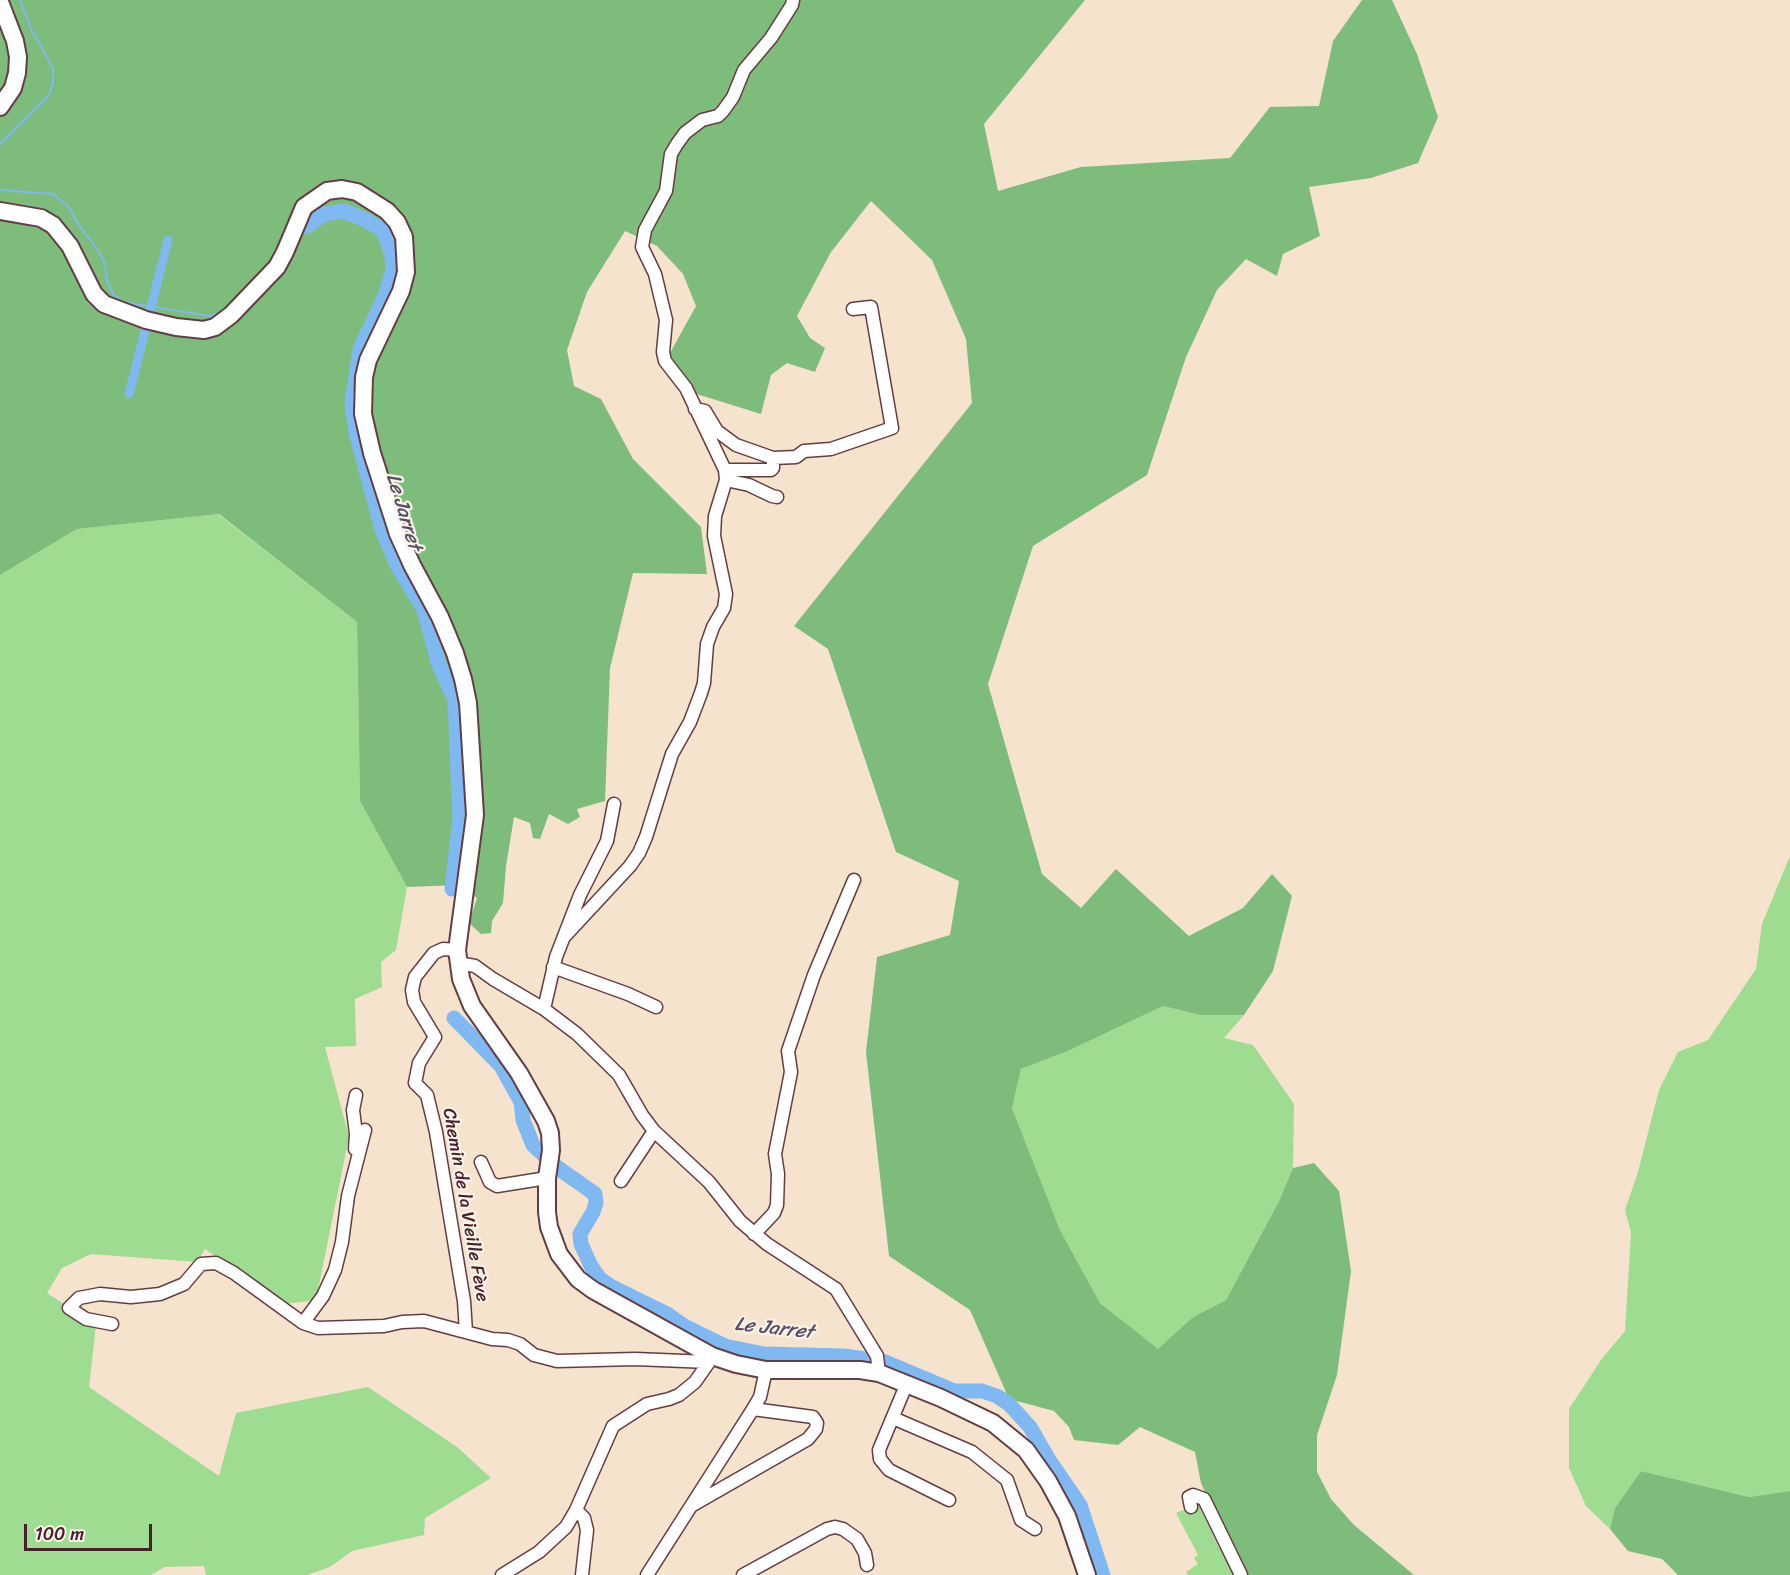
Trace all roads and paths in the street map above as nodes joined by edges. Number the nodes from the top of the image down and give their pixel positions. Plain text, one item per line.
1 (793, 0) edge
2 (0, 2) edge
3 (0, 107) edge
4 (0, 211) edge
5 (853, 309) dead end
6 (695, 410) junction
7 (773, 458) junction
8 (725, 475) junction
9 (777, 496) dead end
10 (614, 804) dead end
11 (855, 880) dead end
12 (565, 936) junction
13 (458, 957) junction
14 (553, 967) junction
15 (656, 1007) dead end
16 (544, 1009) junction
17 (356, 1095) dead end
18 (365, 1130) dead end
19 (654, 1131) junction
20 (481, 1162) dead end
21 (354, 1168) junction
22 (548, 1173) junction
23 (621, 1181) dead end
24 (754, 1234) junction
25 (303, 1323) junction
26 (112, 1324) dead end
27 (466, 1332) junction
28 (710, 1359) junction
29 (878, 1365) junction
30 (766, 1370) junction
31 (907, 1383) junction
32 (753, 1409) junction
33 (893, 1418) junction
34 (949, 1500) dead end
35 (1191, 1507) dead end
36 (689, 1508) junction
37 (576, 1510) junction
38 (1035, 1530) dead end
39 (867, 1565) dead end
40 (502, 1575) edge
41 (582, 1575) edge
42 (647, 1575) edge
43 (743, 1575) edge
44 (1087, 1575) edge
45 (1240, 1575) edge

1 - 6 street
2 - 3 main road
4 - 13 main road
5 - 7 street
6 - 7 street
6 - 8 street
7 - 8 street
8 - 9 street
8 - 12 street
10 - 12 street
11 - 24 street
12 - 14 street
13 - 16 street
13 - 22 main road
13 - 27 street, Chemin de la Vieille Fève
14 - 15 street
14 - 16 street
16 - 19 street
17 - 21 street
18 - 21 street
19 - 23 street
19 - 24 street
20 - 22 street
21 - 25 street
22 - 28 main road
24 - 29 street
25 - 26 street
25 - 27 street
27 - 28 street
28 - 30 main road
28 - 37 street
29 - 30 main road
29 - 31 main road
30 - 32 street
31 - 33 street
31 - 44 main road
32 - 36 street
32 - 36 street
33 - 34 street
33 - 38 street
35 - 45 street
36 - 42 street
37 - 40 street
37 - 41 street
39 - 43 street

